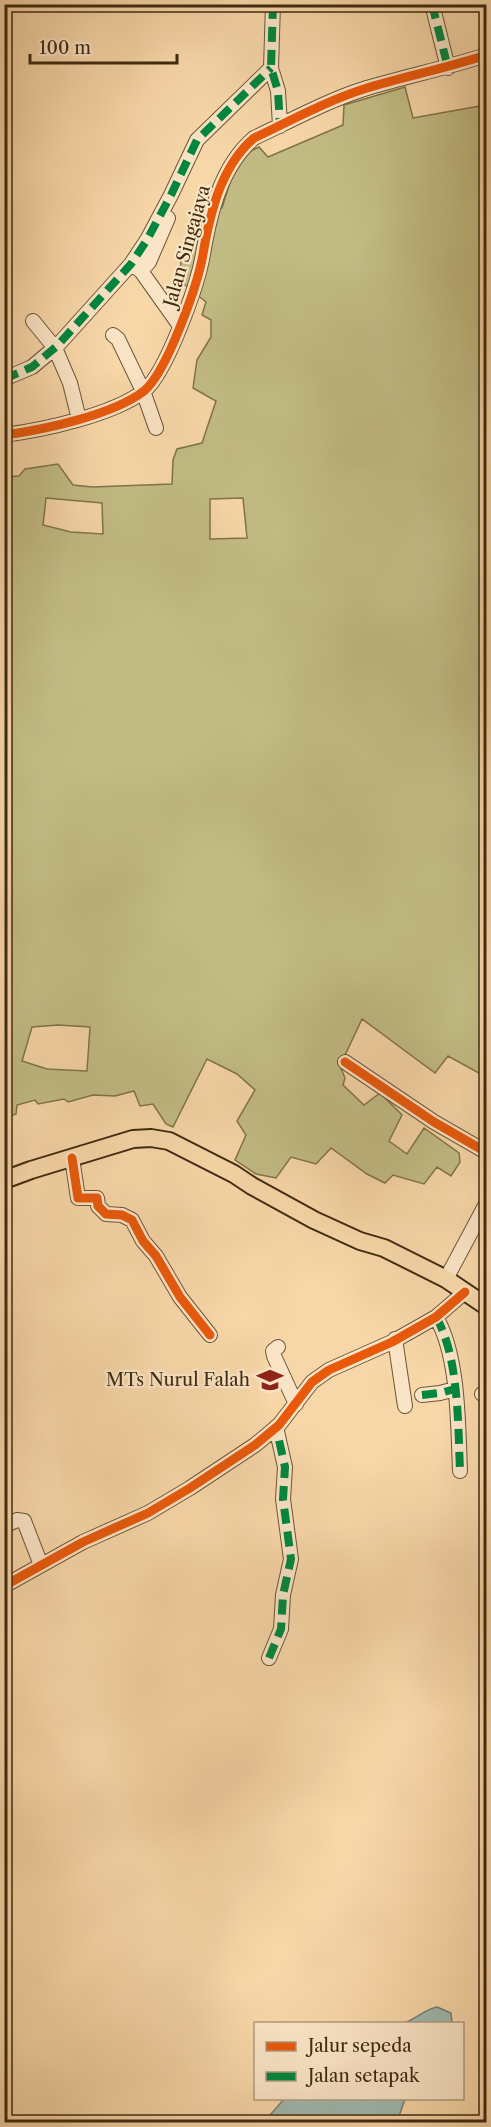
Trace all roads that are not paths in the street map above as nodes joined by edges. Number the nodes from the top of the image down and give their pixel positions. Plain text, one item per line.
1 (273, 4) edge
2 (432, 4) edge
3 (486, 55) edge
4 (271, 68) junction
5 (448, 68) junction
6 (280, 126) junction
7 (175, 202) dead end
8 (136, 268) junction
9 (33, 321) dead end
10 (180, 326) junction
11 (113, 335) dead end
12 (55, 348) junction
13 (4, 379) edge
14 (143, 391) junction
15 (79, 419) junction
16 (156, 428) dead end
17 (6, 430) edge
18 (345, 1062) dead end
19 (486, 1152) edge
20 (72, 1158) junction
21 (4, 1180) edge
22 (486, 1204) edge
23 (446, 1279) junction
24 (465, 1292) junction
25 (486, 1306) edge
26 (436, 1317) junction
27 (210, 1335) dead end
28 (395, 1339) junction
29 (278, 1347) dead end
30 (456, 1389) junction
31 (422, 1395) dead end
32 (296, 1404) junction
33 (405, 1406) dead end
34 (276, 1427) junction
35 (460, 1471) dead end
36 (4, 1526) edge
37 (41, 1566) junction
38 (4, 1586) edge
39 (269, 1658) dead end

1 - 4 street
2 - 5 street
3 - 5 street, Jalan Singajaya
4 - 6 street
4 - 8 street
5 - 6 street, Jalan Singajaya
6 - 10 street, Jalan Singajaya
7 - 8 street
8 - 10 street
8 - 12 street
9 - 12 street
10 - 14 street, Jalan Singajaya
11 - 14 street
12 - 13 street
12 - 15 street
14 - 15 street, Jalan Singajaya
14 - 16 street
15 - 17 street, Jalan Singajaya
18 - 19 street
20 - 21 main road
20 - 23 main road
20 - 27 street
22 - 23 street
23 - 24 main road
24 - 25 main road
24 - 26 street
26 - 28 street
26 - 30 street
28 - 32 street
28 - 33 street
29 - 32 street
30 - 31 street
30 - 35 street
32 - 34 street
34 - 37 street
34 - 39 street
36 - 37 street
37 - 38 street

